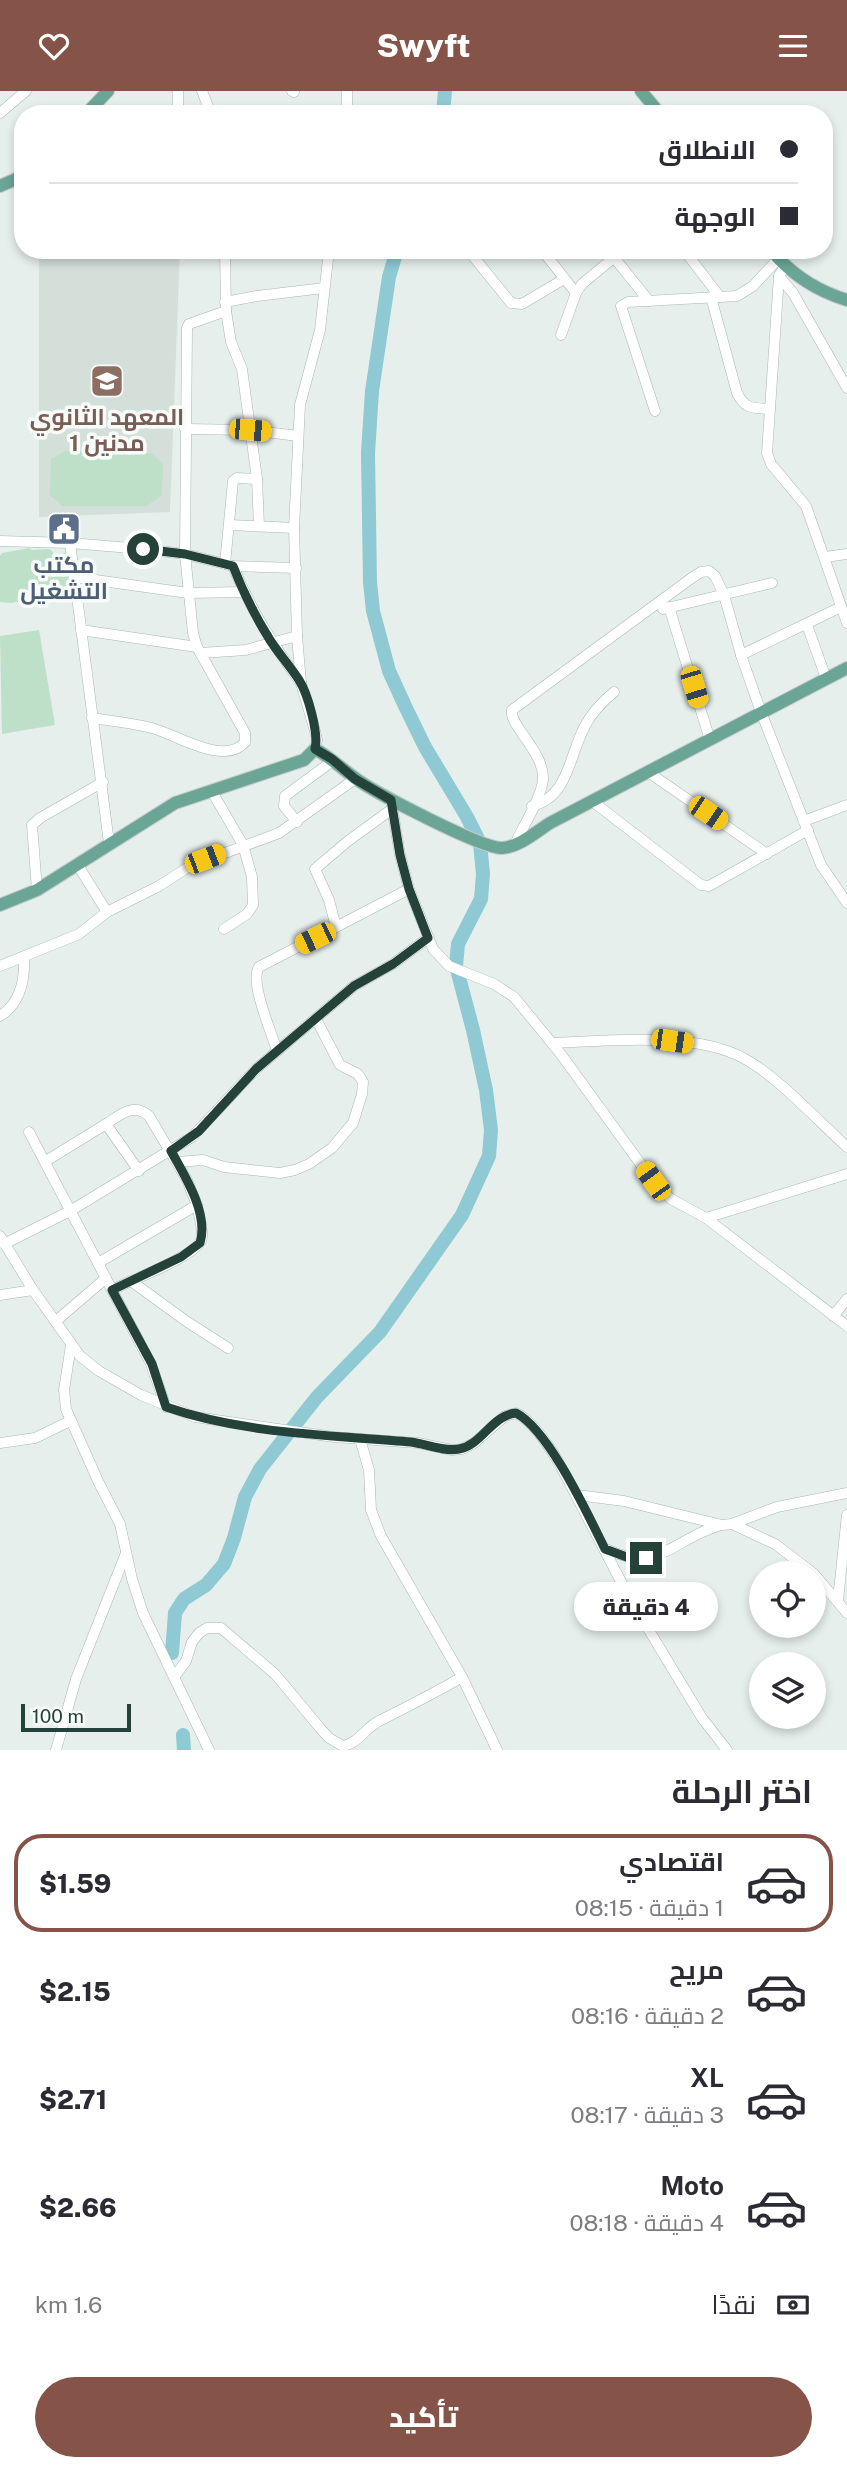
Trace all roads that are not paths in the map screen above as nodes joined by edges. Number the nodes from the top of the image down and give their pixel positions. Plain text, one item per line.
1 (26, 91) edge
2 (108, 91) edge
3 (641, 91) edge
4 (95, 105) edge
5 (653, 105) edge
6 (0, 113) edge
7 (225, 259) edge
8 (329, 259) edge
9 (475, 259) edge
10 (549, 259) edge
11 (606, 259) edge
12 (615, 259) edge
13 (690, 259) edge
14 (778, 263) edge
15 (564, 279) junction
16 (324, 288) junction
17 (576, 293) junction
18 (716, 297) junction
19 (847, 300) edge
20 (649, 301) junction
21 (226, 307) junction
22 (561, 335) dead end
23 (847, 388) edge
24 (769, 409) junction
25 (655, 411) dead end
26 (186, 429) junction
27 (250, 430) junction
28 (298, 436) junction
29 (257, 479) junction
30 (230, 525) junction
31 (259, 526) junction
32 (294, 528) junction
33 (0, 541) edge
34 (70, 543) junction
35 (185, 554) junction
36 (847, 554) edge
37 (825, 557) junction
38 (229, 565) junction
39 (296, 568) junction
40 (75, 577) junction
41 (772, 583) dead end
42 (188, 593) junction
43 (243, 593) junction
44 (724, 595) junction
45 (669, 607) junction
46 (841, 607) junction
47 (648, 611) junction
48 (847, 623) edge
49 (807, 625) junction
50 (81, 630) junction
51 (297, 636) junction
52 (272, 643) junction
53 (199, 650) junction
54 (741, 655) junction
55 (847, 668) edge
56 (826, 678) junction
57 (301, 683) junction
58 (614, 692) dead end
59 (761, 712) junction
60 (92, 717) junction
61 (710, 740) junction
62 (315, 749) junction
63 (332, 759) junction
64 (648, 772) junction
65 (355, 779) junction
66 (103, 782) junction
67 (211, 790) junction
68 (592, 801) junction
69 (391, 804) junction
70 (847, 805) edge
71 (533, 806) junction
72 (297, 822) junction
73 (806, 826) junction
74 (109, 843) junction
75 (243, 845) junction
76 (514, 846) junction
77 (767, 854) junction
78 (77, 864) junction
79 (409, 889) junction
80 (37, 890) junction
81 (847, 903) edge
82 (0, 905) edge
83 (107, 912) junction
84 (337, 927) junction
85 (224, 929) dead end
86 (428, 938) junction
87 (24, 957) junction
88 (0, 966) edge
89 (0, 1016) edge
90 (316, 1019) junction
91 (552, 1043) junction
92 (277, 1051) junction
93 (106, 1124) junction
94 (29, 1132) dead end
95 (847, 1147) edge
96 (171, 1151) junction
97 (46, 1161) junction
98 (177, 1161) junction
99 (139, 1171) junction
100 (847, 1174) edge
101 (197, 1205) junction
102 (71, 1211) junction
103 (705, 1218) junction
104 (2, 1240) edge
105 (98, 1263) junction
106 (106, 1278) junction
107 (131, 1281) junction
108 (33, 1290) junction
109 (112, 1290) junction
110 (0, 1295) edge
111 (847, 1299) edge
112 (833, 1316) junction
113 (56, 1321) junction
114 (847, 1326) edge
115 (71, 1345) junction
116 (229, 1348) dead end
117 (166, 1407) junction
118 (70, 1421) junction
119 (360, 1439) junction
120 (0, 1443) edge
121 (847, 1493) edge
122 (577, 1495) junction
123 (847, 1515) edge
124 (727, 1525) junction
125 (605, 1549) junction
126 (126, 1552) junction
127 (797, 1561) edge
128 (826, 1588) edge
129 (838, 1600) junction
130 (847, 1613) edge
131 (175, 1677) junction
132 (462, 1677) junction
133 (56, 1750) edge
134 (209, 1750) edge
135 (497, 1750) edge
136 (727, 1750) edge

1 - 6 street
2 - 4 main road
3 - 5 main road
7 - 21 street
8 - 16 street
9 - 15 street
10 - 15 street
11 - 17 street
12 - 20 street
13 - 18 street
14 - 18 street
14 - 19 main road
14 - 23 street
14 - 24 street
15 - 17 street
16 - 21 street
16 - 28 street
17 - 22 street
18 - 20 street
18 - 24 street
20 - 25 street
21 - 26 street
21 - 27 street
24 - 37 street
26 - 27 street
26 - 35 street
27 - 28 street
27 - 29 street
28 - 32 street
29 - 30 street
29 - 31 street
30 - 31 street
30 - 38 street
31 - 32 street
32 - 39 street
33 - 34 street
34 - 35 street
34 - 40 street
35 - 38 street
35 - 42 street
36 - 37 street
37 - 46 street
38 - 39 street
38 - 43 street
39 - 51 street
40 - 42 street
40 - 50 street
41 - 44 street
42 - 43 street
42 - 53 street
43 - 52 street
44 - 45 street
44 - 47 street
44 - 54 street
45 - 47 street
45 - 61 street
46 - 48 street
46 - 49 street
47 - 71 street
49 - 54 street
49 - 56 street
50 - 53 street
50 - 60 street
51 - 52 street
51 - 57 street
52 - 53 street
52 - 57 street
53 - 60 street
54 - 59 street
55 - 56 main road
56 - 59 main road
57 - 62 street
58 - 71 street
59 - 61 main road
59 - 73 street
60 - 66 street
61 - 64 main road
62 - 63 main road
62 - 67 main road
63 - 65 main road
63 - 72 street
64 - 68 main road
64 - 77 street
65 - 69 main road
65 - 72 street
66 - 74 street
66 - 80 street
67 - 74 main road
67 - 75 street
68 - 76 main road
68 - 77 street
69 - 76 main road
69 - 79 street
69 - 84 street
70 - 73 street
71 - 76 street
72 - 75 street
73 - 77 street
73 - 81 street
74 - 78 main road
75 - 83 street
75 - 85 street
78 - 80 main road
78 - 83 street
79 - 84 street
79 - 86 street
80 - 82 main road
83 - 87 street
84 - 92 street
86 - 90 street
86 - 91 street
87 - 88 street
87 - 89 street
90 - 92 street
90 - 98 street
91 - 95 street
91 - 103 street
92 - 96 street
93 - 96 street
93 - 97 street
93 - 99 street
94 - 97 street
96 - 98 street
96 - 99 street
97 - 102 street
98 - 101 street
99 - 102 street
100 - 103 street
101 - 105 street
101 - 107 street
102 - 104 street
102 - 105 street
103 - 112 street
104 - 108 street
105 - 106 street
106 - 109 street
106 - 113 street
107 - 109 street
107 - 116 street
108 - 110 street
108 - 113 street
109 - 117 street
111 - 112 street
112 - 114 street
113 - 115 street
115 - 117 street
115 - 118 street
117 - 119 street
118 - 120 street
118 - 126 street
119 - 122 street
119 - 132 street
121 - 124 street
122 - 124 street
122 - 125 street
123 - 129 street
124 - 125 street
124 - 127 street
125 - 136 street
126 - 131 street
126 - 133 street
128 - 129 street
129 - 130 street
131 - 132 street
131 - 134 street
132 - 135 street

